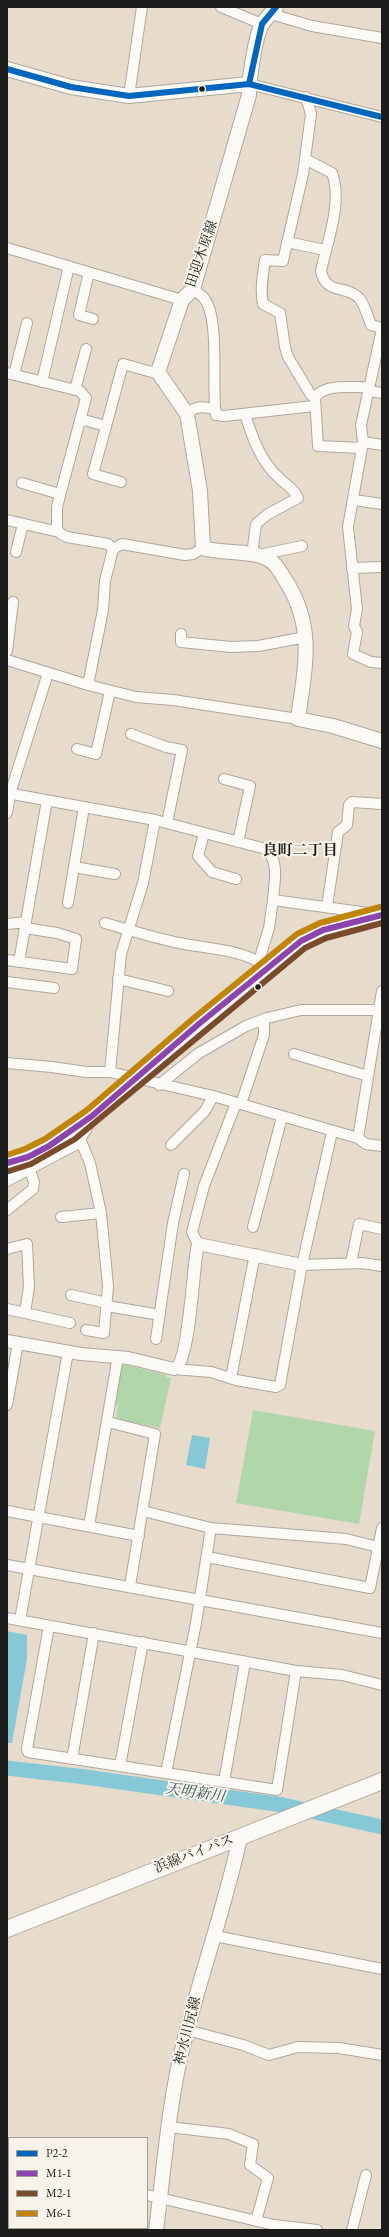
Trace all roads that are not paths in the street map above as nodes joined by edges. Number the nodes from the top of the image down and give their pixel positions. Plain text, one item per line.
1 (142, 7) edge
2 (221, 7) edge
3 (270, 15) edge
4 (382, 38) edge
5 (7, 69) edge
6 (249, 84) junction
7 (129, 96) junction
8 (306, 97) junction
9 (326, 103) junction
10 (311, 114) junction
11 (382, 117) edge
12 (305, 159) junction
13 (287, 242) junction
14 (7, 248) edge
15 (325, 250) junction
16 (70, 266) junction
17 (88, 272) junction
18 (193, 289) junction
19 (182, 300) junction
20 (93, 319) dead end
21 (27, 323) dead end
22 (382, 329) edge
23 (86, 349) dead end
24 (10, 374) edge
25 (159, 374) junction
26 (42, 382) junction
27 (369, 389) junction
28 (75, 390) junction
29 (382, 393) edge
30 (315, 401) junction
31 (215, 409) junction
32 (187, 414) junction
33 (246, 414) junction
34 (80, 419) junction
35 (106, 426) junction
36 (363, 445) junction
37 (382, 445) edge
38 (121, 482) dead end
39 (22, 483) dead end
40 (60, 494) junction
41 (354, 500) junction
42 (382, 504) edge
43 (7, 520) edge
44 (23, 524) junction
45 (60, 532) junction
46 (302, 546) dead end
47 (203, 548) junction
48 (113, 549) junction
49 (16, 552) dead end
50 (255, 555) junction
51 (382, 567) edge
52 (352, 568) junction
53 (13, 602) dead end
54 (181, 634) dead end
55 (306, 637) junction
56 (7, 651) edge
57 (7, 660) edge
58 (382, 663) edge
59 (48, 673) junction
60 (88, 685) junction
61 (110, 691) junction
62 (298, 719) junction
63 (131, 734) dead end
64 (382, 741) edge
65 (77, 749) dead end
66 (224, 779) dead end
67 (8, 794) edge
68 (47, 800) junction
69 (382, 804) edge
70 (84, 807) junction
71 (7, 813) edge
72 (155, 820) junction
73 (167, 823) junction
74 (204, 833) junction
75 (238, 842) junction
76 (74, 867) junction
77 (116, 874) dead end
78 (236, 879) dead end
79 (273, 900) junction
80 (68, 904) dead end
81 (327, 907) junction
82 (382, 915) edge
83 (105, 923) dead end
84 (7, 924) edge
85 (25, 925) junction
86 (128, 929) junction
87 (7, 960) edge
88 (19, 962) junction
89 (263, 964) junction
90 (118, 979) junction
91 (7, 982) edge
92 (54, 988) dead end
93 (168, 991) dead end
94 (382, 991) edge
95 (380, 1014) edge
96 (264, 1019) junction
97 (294, 1054) dead end
98 (7, 1063) edge
99 (110, 1072) junction
100 (368, 1076) junction
101 (134, 1079) junction
102 (159, 1085) junction
103 (213, 1096) junction
104 (238, 1103) junction
105 (90, 1116) junction
106 (282, 1117) junction
107 (332, 1132) junction
108 (358, 1138) junction
109 (80, 1139) junction
110 (171, 1145) dead end
111 (382, 1146) edge
112 (7, 1163) edge
113 (28, 1164) junction
114 (184, 1174) dead end
115 (7, 1181) edge
116 (7, 1210) edge
117 (101, 1214) junction
118 (61, 1217) dead end
119 (252, 1227) dead end
120 (382, 1229) edge
121 (198, 1244) junction
122 (7, 1249) edge
123 (255, 1254) junction
124 (350, 1263) junction
125 (302, 1265) junction
126 (382, 1266) edge
127 (71, 1295) dead end
128 (107, 1305) junction
129 (7, 1309) edge
130 (25, 1313) junction
131 (160, 1315) junction
132 (70, 1323) dead end
133 (86, 1330) dead end
134 (156, 1339) dead end
135 (13, 1342) edge
136 (68, 1352) junction
137 (118, 1356) junction
138 (174, 1369) junction
139 (231, 1378) junction
140 (7, 1405) edge
141 (108, 1422) junction
142 (7, 1511) edge
143 (143, 1511) junction
144 (38, 1517) junction
145 (89, 1526) junction
146 (211, 1528) junction
147 (382, 1528) edge
148 (139, 1536) junction
149 (381, 1548) edge
150 (206, 1557) junction
151 (7, 1565) edge
152 (28, 1569) junction
153 (130, 1586) junction
154 (200, 1600) junction
155 (7, 1618) edge
156 (20, 1620) junction
157 (50, 1626) junction
158 (94, 1633) junction
159 (382, 1633) edge
160 (143, 1642) junction
161 (190, 1651) junction
162 (245, 1662) junction
163 (296, 1671) junction
164 (382, 1685) edge
165 (72, 1759) junction
166 (120, 1766) junction
167 (166, 1773) junction
168 (382, 1781) edge
169 (224, 1782) junction
170 (240, 1837) junction
171 (7, 1928) edge
172 (215, 1936) junction
173 (382, 1969) edge
174 (187, 2030) junction
175 (382, 2055) edge
176 (169, 2128) junction
177 (366, 2175) dead end
178 (154, 2196) edge
179 (256, 2221) junction
180 (295, 2229) edge
181 (156, 2230) edge
182 (317, 2230) edge
183 (352, 2230) edge

1 - 7 street
2 - 3 street
3 - 4 street
3 - 6 main road
5 - 7 main road
6 - 7 main road
6 - 8 street
6 - 18 main road, 田迎木原線
8 - 9 street
8 - 10 street
9 - 10 street
9 - 11 street
10 - 12 street
12 - 13 street
12 - 15 street
13 - 15 street
13 - 30 street
14 - 16 street
15 - 22 street
16 - 17 street
16 - 26 street
17 - 19 street
17 - 20 street
18 - 19 main road, 田迎木原線
18 - 31 street
19 - 25 main road, 田迎木原線
21 - 24 street
22 - 27 street
23 - 28 street
24 - 26 street
25 - 32 main road
25 - 35 street
26 - 28 street
27 - 29 street
27 - 30 street
27 - 36 street
28 - 34 street
30 - 33 street
30 - 36 street
31 - 32 street
31 - 33 street
32 - 47 main road
33 - 50 street
34 - 35 street
34 - 40 street
35 - 38 street
36 - 37 street
36 - 41 street
39 - 40 street
40 - 45 street
41 - 42 street
41 - 52 street
43 - 44 street
44 - 45 street
44 - 49 street
45 - 48 street
46 - 50 street
47 - 48 street
47 - 50 main road
48 - 60 street
50 - 55 main road
51 - 52 street
52 - 58 street
53 - 56 street
54 - 55 street
55 - 62 main road
57 - 59 street
59 - 60 street
59 - 67 street
60 - 61 street
61 - 62 street
61 - 65 street
62 - 64 main road
63 - 73 street
66 - 75 street
67 - 68 street
67 - 71 street
68 - 70 street
68 - 85 street
69 - 81 street
70 - 72 street
70 - 76 street
72 - 73 street
72 - 86 street
73 - 74 street
74 - 75 street
74 - 78 street
75 - 79 street
76 - 77 street
76 - 80 street
79 - 81 street
79 - 89 street
81 - 82 street
82 - 89 main road
83 - 86 street
84 - 85 street
85 - 88 street
85 - 88 street
86 - 89 street
86 - 90 street
87 - 88 street
89 - 101 main road
90 - 93 street
90 - 99 street
91 - 92 street
94 - 95 street
95 - 96 street
95 - 100 street
96 - 102 street
96 - 104 street
97 - 100 street
98 - 99 street
99 - 101 street
100 - 108 street
101 - 102 street
101 - 105 main road
102 - 103 street
103 - 104 street
103 - 110 street
104 - 106 street
104 - 121 street
105 - 109 street
105 - 113 main road
106 - 107 street
106 - 119 street
107 - 108 street
107 - 125 street
108 - 111 street
109 - 113 street
109 - 117 street
112 - 113 main road
113 - 115 street
113 - 116 street
114 - 131 street
117 - 118 street
117 - 128 street
120 - 124 street
121 - 123 street
121 - 138 street
122 - 130 street
123 - 125 street
123 - 139 street
124 - 125 street
124 - 126 street
125 - 139 street
127 - 128 street
128 - 131 street
128 - 133 street
129 - 130 street
130 - 132 street
131 - 134 street
135 - 136 street
135 - 140 street
136 - 137 street
136 - 144 street
137 - 138 street
137 - 141 street
138 - 139 street
141 - 143 street
141 - 145 street
142 - 144 street
143 - 146 street
143 - 148 street
144 - 145 street
144 - 152 street
145 - 148 street
146 - 149 street
146 - 150 street
147 - 149 street
148 - 153 street
149 - 150 street
150 - 154 street
151 - 152 street
152 - 153 street
152 - 156 street
153 - 154 street
154 - 159 street
154 - 161 street
155 - 156 street
156 - 157 street
157 - 158 street
157 - 165 street
158 - 160 street
158 - 165 street
160 - 161 street
160 - 166 street
161 - 162 street
161 - 167 street
162 - 163 street
162 - 169 street
163 - 164 street
163 - 169 street
165 - 166 street
166 - 167 street
167 - 169 street
168 - 170 highway, 浜線バイパス
170 - 171 highway, 浜線バイパス
170 - 172 main road, 神水川尻線
172 - 173 street
172 - 174 main road, 神水川尻線
174 - 175 street
174 - 176 main road, 神水川尻線
176 - 178 main road, 神水川尻線
176 - 179 street
177 - 183 street
178 - 179 street
178 - 181 main road, 神水川尻線
179 - 180 street
180 - 182 street

